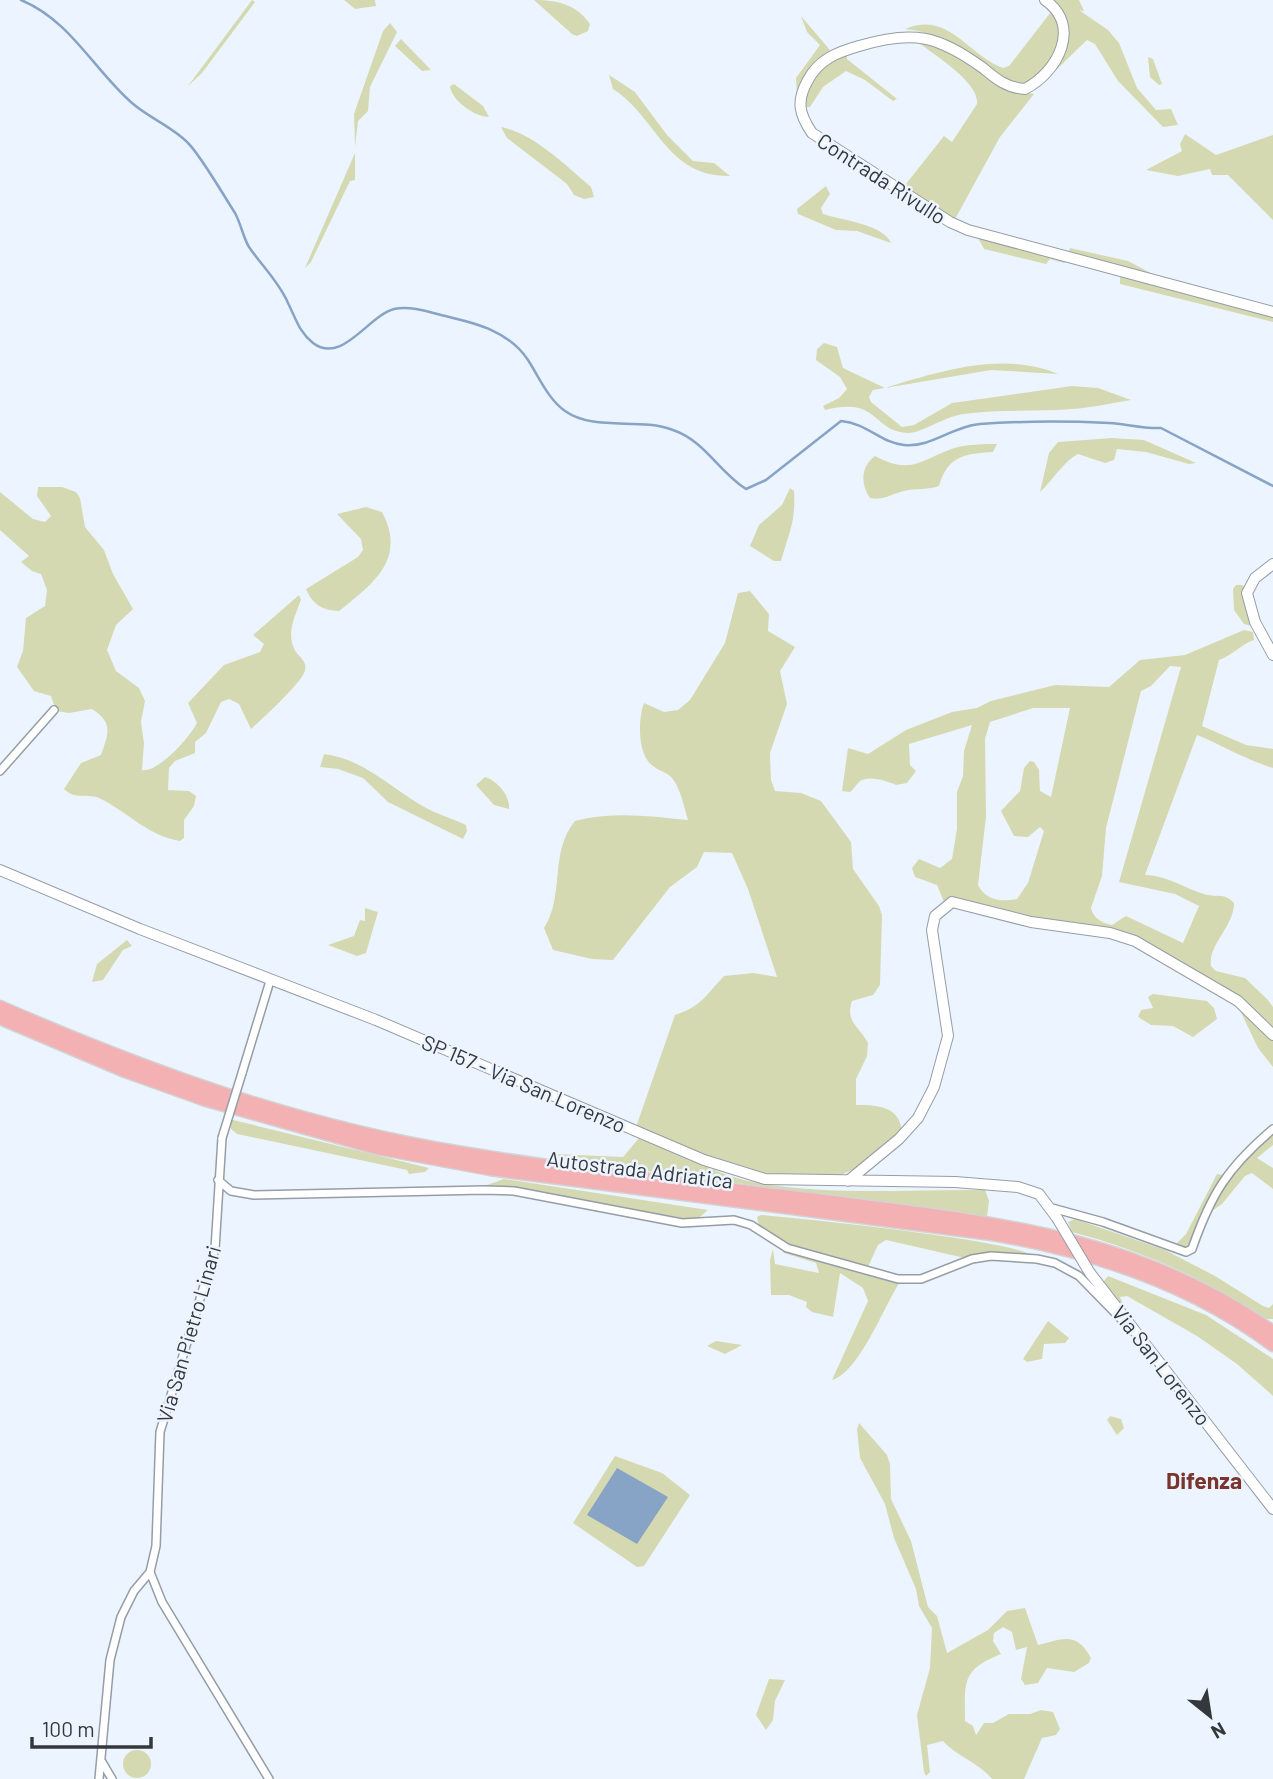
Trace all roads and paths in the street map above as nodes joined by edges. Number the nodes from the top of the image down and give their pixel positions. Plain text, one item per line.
1 (1045, 0) edge
2 (1273, 312) edge
3 (1273, 564) edge
4 (1273, 655) edge
5 (54, 710) dead end
6 (0, 771) edge
7 (0, 870) edge
8 (270, 981) junction
9 (0, 1007) edge
10 (0, 1018) edge
11 (1273, 1035) edge
12 (1273, 1129) edge
13 (218, 1180) junction
14 (848, 1181) junction
15 (1052, 1208) junction
16 (1057, 1218) joint
17 (1129, 1322) junction
18 (1273, 1332) edge
19 (1273, 1345) edge
20 (1273, 1509) edge
21 (150, 1572) junction
22 (101, 1760) junction
23 (99, 1779) edge
24 (112, 1779) edge
25 (268, 1779) edge

1 - 2 street, Contrada Rivullo
3 - 4 street
5 - 6 street
7 - 8 street, SP 157 - Via San Lorenzo
8 - 13 street, Via San Pietro Linari, bridge
8 - 14 street, SP 157 - Via San Lorenzo
9 - 18 highway, Autostrada Adriatica
10 - 19 highway, Autostrada Adriatica
11 - 14 street
12 - 15 street
13 - 17 street
13 - 21 street, Via San Pietro Linari
14 - 15 street, SP 157 - Via San Lorenzo
15 - 16 street, SP 157 - Via San Lorenzo
16 - 17 street, Via San Lorenzo, bridge
17 - 20 street, Via San Lorenzo
21 - 22 street, Via San Pietro Linari
21 - 25 street
22 - 23 street, Via San Pietro Linari
22 - 24 street

